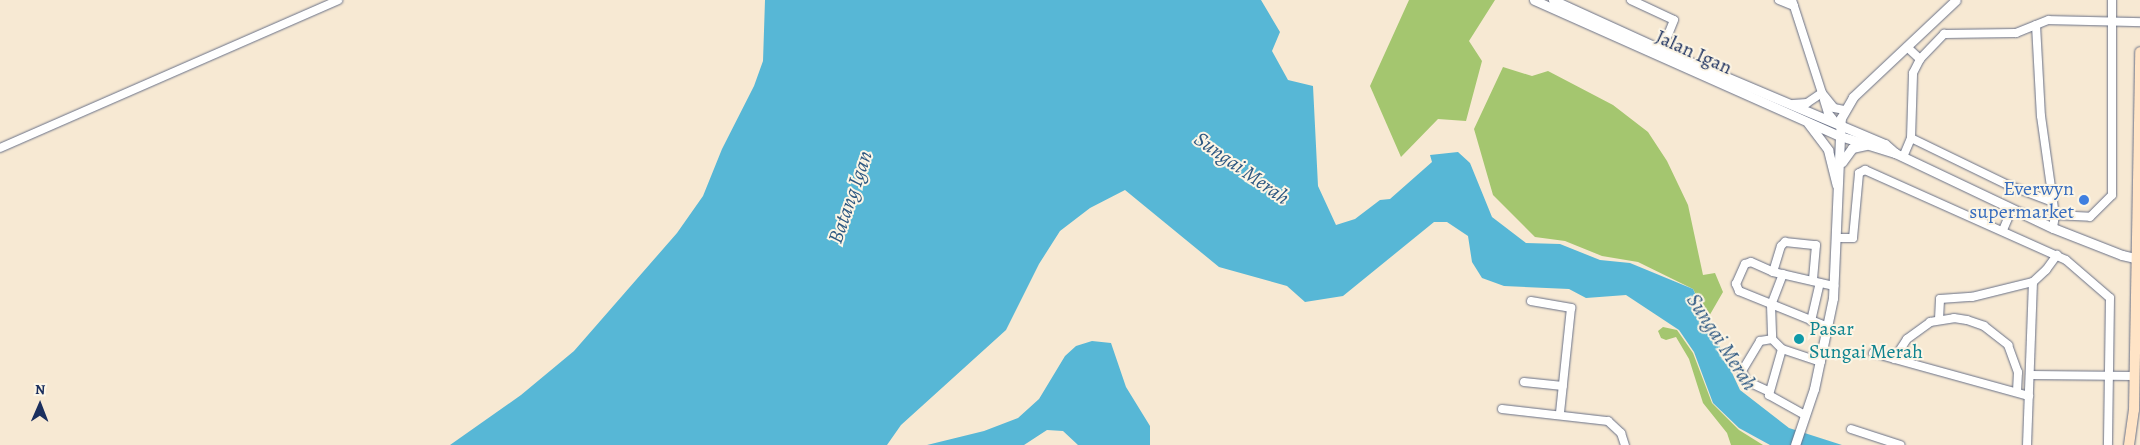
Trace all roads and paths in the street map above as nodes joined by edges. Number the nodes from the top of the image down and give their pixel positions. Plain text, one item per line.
1 (338, 0) edge
2 (1534, 0) edge
3 (1553, 0) edge
4 (1631, 0) edge
5 (1779, 0) edge
6 (1956, 0) edge
7 (2112, 0) edge
8 (1563, 2) edge
9 (1793, 3) edge
10 (2112, 21) junction
11 (2140, 22) edge
12 (2036, 25) junction
13 (1907, 47) junction
14 (1662, 50) junction
15 (2140, 52) edge
16 (1920, 59) junction
17 (1822, 93) junction
18 (1786, 104) junction
19 (1844, 110) junction
20 (1803, 120) junction
21 (1840, 131) junction
22 (1911, 138) junction
23 (1866, 145) junction
24 (0, 148) edge
25 (1899, 155) junction
26 (1841, 165) junction
27 (1840, 197) junction
28 (2053, 202) junction
29 (2012, 208) junction
30 (2056, 215) junction
31 (2053, 228) junction
32 (2003, 230) junction
33 (1837, 238) junction
34 (2056, 255) junction
35 (2137, 259) edge
36 (1773, 272) junction
37 (1783, 274) junction
38 (1817, 282) junction
39 (2033, 282) junction
40 (1834, 286) junction
41 (1531, 301) dead end
42 (1772, 304) junction
43 (1939, 319) junction
44 (1811, 321) junction
45 (1828, 326) junction
46 (1772, 339) junction
47 (1782, 349) junction
48 (1873, 353) dead end
49 (1894, 359) junction
50 (1821, 362) junction
51 (2030, 375) junction
52 (2109, 376) junction
53 (2134, 376) junction
54 (1524, 382) dead end
55 (1563, 386) junction
56 (1768, 391) junction
57 (2017, 392) junction
58 (2029, 396) junction
59 (1502, 409) dead end
60 (1560, 413) junction
61 (1806, 415) junction
62 (1851, 429) dead end
63 (1625, 445) edge
64 (1795, 445) edge
65 (1900, 445) edge
66 (2027, 445) edge
67 (2108, 445) edge
68 (2129, 445) edge

1 - 24 street
2 - 20 street, Jalan Igan
3 - 8 street, Jalan Igan
4 - 14 street
5 - 9 street
6 - 13 street
7 - 10 street
8 - 14 street, Jalan Igan
9 - 17 street
10 - 11 street
10 - 12 street
10 - 30 street
12 - 16 street
12 - 28 street
13 - 16 street
13 - 19 street
14 - 18 street, Jalan Igan
15 - 35 main road
16 - 22 street
17 - 18 street
17 - 19 street
17 - 21 street
18 - 21 street, Jalan Igan
19 - 21 street
20 - 21 street, Jalan Igan
20 - 27 street
21 - 23 street
21 - 25 street
21 - 26 street
22 - 25 street
22 - 28 street
23 - 25 street
23 - 26 street
25 - 29 street
26 - 27 street
27 - 33 street
28 - 30 street
29 - 31 street
29 - 32 street
30 - 31 street
31 - 35 street
32 - 33 street
32 - 34 street
33 - 40 street
34 - 39 street
34 - 52 street
35 - 53 main road
36 - 37 street
36 - 38 street
36 - 42 street
37 - 38 street
37 - 42 street
38 - 40 street
38 - 44 street
39 - 43 street
39 - 51 street
40 - 45 street
41 - 55 street
42 - 44 street
42 - 46 street
43 - 49 street
43 - 57 street
44 - 45 street
45 - 50 street
46 - 47 street
46 - 56 street
47 - 50 street
47 - 56 street
48 - 49 street
49 - 57 street
50 - 61 street
51 - 52 street
51 - 58 street
52 - 53 street
52 - 67 street
53 - 68 main road
54 - 55 street
55 - 60 street
56 - 61 street
57 - 58 street
58 - 66 street
59 - 60 street
60 - 63 street
61 - 64 street
62 - 65 street

